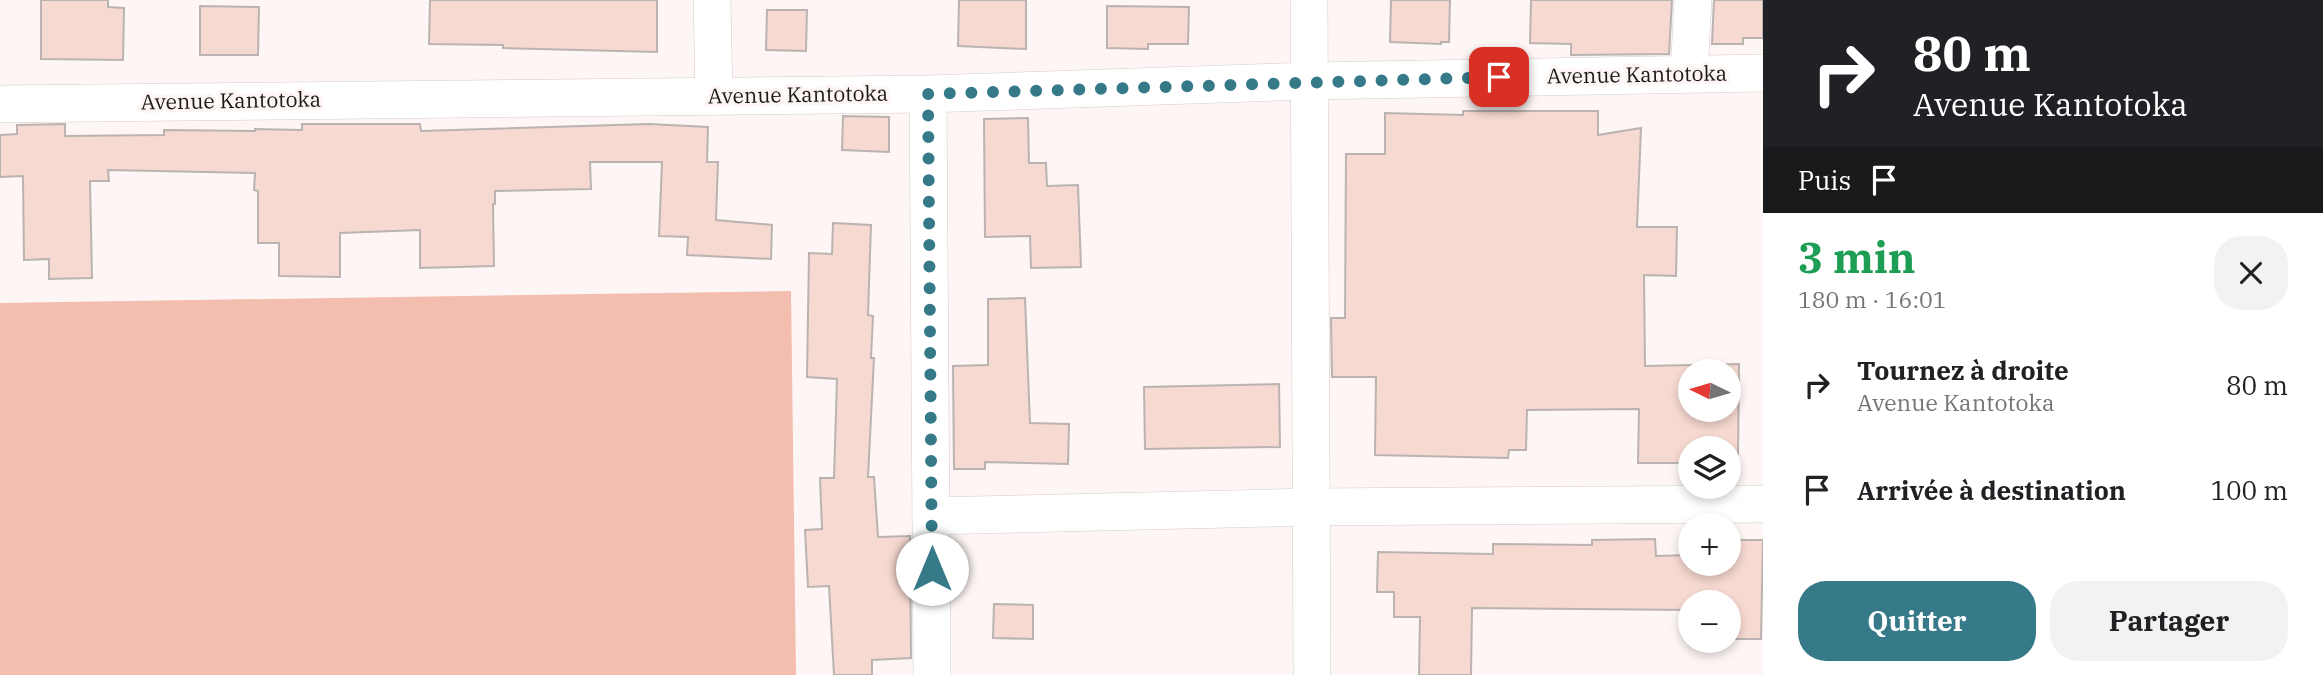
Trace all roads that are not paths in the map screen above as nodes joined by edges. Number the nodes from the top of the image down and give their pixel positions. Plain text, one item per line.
1 (712, 0) edge
2 (1309, 0) edge
3 (1693, 0) edge
4 (1689, 74) junction
5 (1763, 74) edge
6 (1309, 81) junction
7 (928, 94) junction
8 (713, 96) junction
9 (0, 104) edge
10 (1763, 504) edge
11 (1310, 507) junction
12 (931, 516) junction
13 (932, 675) edge
14 (1312, 675) edge

1 - 8 street
2 - 6 street
3 - 4 street
4 - 5 street, Avenue Kantotoka
4 - 6 street, Avenue Kantotoka
6 - 7 street, Avenue Kantotoka
6 - 11 street
7 - 8 street, Avenue Kantotoka
7 - 12 street
8 - 9 street, Avenue Kantotoka
10 - 11 street
11 - 12 street
11 - 14 street
12 - 13 street

